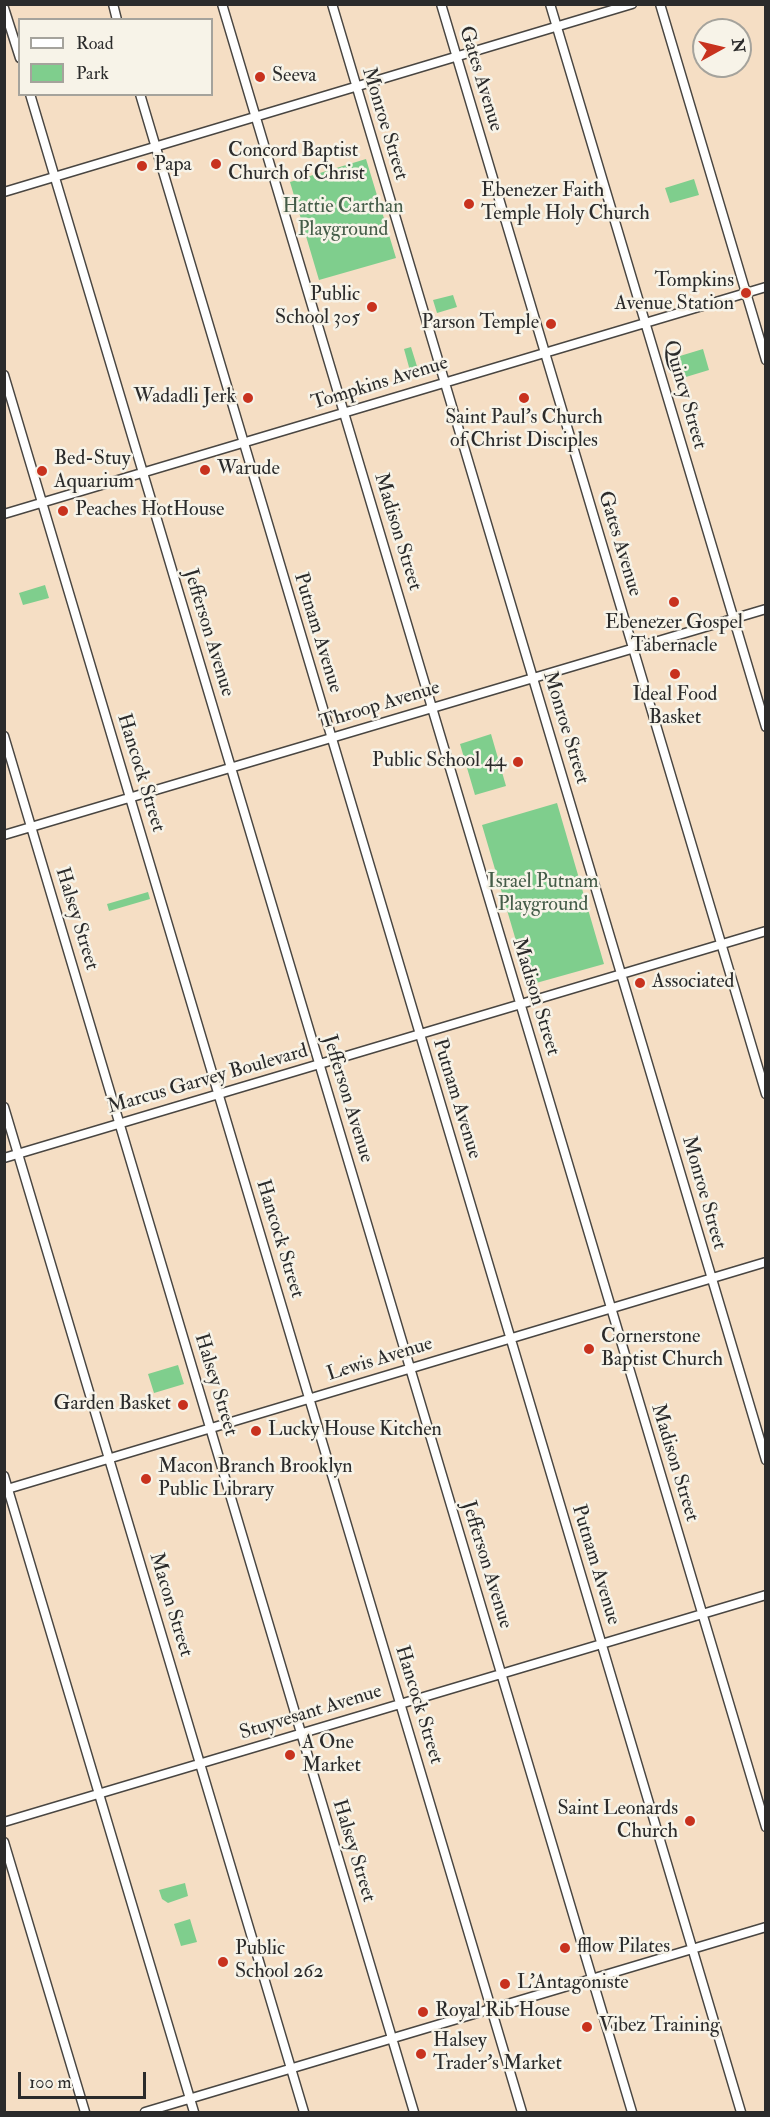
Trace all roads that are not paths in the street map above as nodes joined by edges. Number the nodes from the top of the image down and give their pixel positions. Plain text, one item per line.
1 (222, 4) edge
2 (332, 4) edge
3 (441, 4) edge
4 (550, 4) edge
5 (632, 4) edge
6 (660, 4) edge
7 (4, 8) edge
8 (557, 27) junction
9 (18, 52) edge
10 (457, 57) junction
11 (356, 87) junction
12 (31, 96) edge
13 (141, 96) edge
14 (256, 117) junction
15 (155, 147) junction
16 (55, 177) junction
17 (4, 192) edge
18 (765, 287) edge
19 (746, 293) junction
20 (646, 324) junction
21 (545, 352) junction
22 (765, 360) edge
23 (4, 375) edge
24 (444, 382) junction
25 (344, 413) junction
26 (243, 442) junction
27 (143, 472) junction
28 (43, 502) junction
29 (4, 514) edge
30 (765, 609) edge
31 (733, 618) junction
32 (633, 648) junction
33 (532, 678) junction
34 (432, 708) junction
35 (765, 727) edge
36 (4, 736) edge
37 (331, 738) junction
38 (231, 768) junction
39 (131, 798) junction
40 (31, 827) junction
41 (4, 835) edge
42 (765, 930) edge
43 (721, 944) junction
44 (622, 974) junction
45 (520, 1004) junction
46 (420, 1034) junction
47 (320, 1064) junction
48 (219, 1094) junction
49 (765, 1094) edge
50 (4, 1107) edge
51 (120, 1123) junction
52 (18, 1154) junction
53 (4, 1158) edge
54 (765, 1262) edge
55 (711, 1279) junction
56 (611, 1309) junction
57 (510, 1339) junction
58 (410, 1368) junction
59 (310, 1398) junction
60 (211, 1428) junction
61 (109, 1458) junction
62 (765, 1460) edge
63 (4, 1476) edge
64 (6, 1489) edge
65 (765, 1595) edge
66 (702, 1614) junction
67 (601, 1644) junction
68 (501, 1673) junction
69 (400, 1703) junction
70 (301, 1733) junction
71 (200, 1763) junction
72 (99, 1793) junction
73 (4, 1822) edge
74 (765, 1827) edge
75 (4, 1842) edge
76 (765, 1927) edge
77 (692, 1948) junction
78 (592, 1979) junction
79 (491, 2009) junction
80 (392, 2037) junction
81 (291, 2068) junction
82 (190, 2099) junction
83 (85, 2112) edge
84 (145, 2112) edge
85 (194, 2112) edge
86 (304, 2112) edge
87 (414, 2112) edge
88 (522, 2112) edge
89 (632, 2112) edge
90 (741, 2112) edge

1 - 14 street, Madison Street
2 - 11 street, Monroe Street
3 - 10 street, Gates Avenue
4 - 8 street, Quincy Street
5 - 8 street
6 - 19 street
7 - 9 street
8 - 10 street
8 - 20 street, Quincy Street
10 - 11 street
10 - 21 street, Gates Avenue
11 - 14 street
11 - 24 street, Monroe Street
12 - 16 street, Jefferson Avenue
13 - 15 street, Putnam Avenue
14 - 15 street
14 - 25 street, Madison Street
15 - 16 street
15 - 26 street, Putnam Avenue
16 - 17 street
16 - 27 street, Jefferson Avenue
18 - 19 street, Tompkins Avenue
19 - 20 street, Tompkins Avenue
19 - 22 street
20 - 21 street, Tompkins Avenue
20 - 31 street, Quincy Street
21 - 24 street, Tompkins Avenue
21 - 32 street, Gates Avenue
23 - 28 street, Hancock Street
24 - 25 street, Tompkins Avenue
24 - 33 street, Monroe Street
25 - 26 street, Tompkins Avenue
25 - 34 street, Madison Street
26 - 27 street, Tompkins Avenue
26 - 37 street, Putnam Avenue
27 - 28 street, Tompkins Avenue
27 - 38 street, Jefferson Avenue
28 - 29 street, Tompkins Avenue
28 - 39 street, Hancock Street
30 - 31 street, Throop Avenue
31 - 32 street, Throop Avenue
31 - 35 street, Quincy Street
32 - 33 street, Throop Avenue
32 - 43 street, Gates Avenue
33 - 34 street, Throop Avenue
33 - 44 street, Monroe Street
34 - 37 street, Throop Avenue
34 - 45 street, Madison Street
36 - 40 street, Halsey Street
37 - 38 street, Throop Avenue
37 - 46 street, Putnam Avenue
38 - 39 street, Throop Avenue
38 - 47 street, Jefferson Avenue
39 - 40 street, Throop Avenue
39 - 48 street, Hancock Street
40 - 41 street, Throop Avenue
40 - 51 street, Halsey Street
42 - 43 street, Marcus Garvey Boulevard
43 - 44 street, Marcus Garvey Boulevard
43 - 49 street, Gates Avenue
44 - 45 street, Marcus Garvey Boulevard
44 - 55 street, Monroe Street
45 - 46 street, Marcus Garvey Boulevard
45 - 56 street, Madison Street
46 - 47 street, Marcus Garvey Boulevard
46 - 57 street, Putnam Avenue
47 - 48 street, Marcus Garvey Boulevard
47 - 58 street, Jefferson Avenue
48 - 51 street, Marcus Garvey Boulevard
48 - 59 street, Hancock Street
50 - 52 street, Macon Street
51 - 52 street, Marcus Garvey Boulevard
51 - 60 street, Halsey Street
52 - 53 street, Marcus Garvey Boulevard
52 - 61 street, Macon Street
54 - 55 street, Lewis Avenue
55 - 56 street, Lewis Avenue
55 - 62 street, Monroe Street
56 - 57 street, Lewis Avenue
56 - 66 street, Madison Street
57 - 58 street, Lewis Avenue
57 - 67 street, Putnam Avenue
58 - 59 street, Lewis Avenue
58 - 68 street, Jefferson Avenue
59 - 60 street, Lewis Avenue
59 - 69 street, Hancock Street
60 - 61 street, Lewis Avenue
60 - 70 street, Halsey Street
61 - 64 street, Lewis Avenue
61 - 71 street, Macon Street
63 - 64 street
64 - 72 street
65 - 66 street, Stuyvesant Avenue
66 - 67 street, Stuyvesant Avenue
66 - 74 street, Madison Street
67 - 68 street, Stuyvesant Avenue
67 - 77 street, Putnam Avenue
68 - 69 street, Stuyvesant Avenue
68 - 78 street, Jefferson Avenue
69 - 70 street, Stuyvesant Avenue
69 - 79 street, Hancock Street
70 - 71 street, Stuyvesant Avenue
70 - 80 street, Halsey Street
71 - 72 street, Stuyvesant Avenue
71 - 81 street, Macon Street
72 - 73 street, Stuyvesant Avenue
72 - 82 street
75 - 83 street
76 - 77 street
77 - 78 street
77 - 90 street, Putnam Avenue
78 - 79 street
78 - 89 street, Jefferson Avenue
79 - 80 street
79 - 88 street, Hancock Street
80 - 81 street
80 - 87 street, Halsey Street
81 - 82 street
81 - 86 street, Macon Street
82 - 84 street
82 - 85 street

